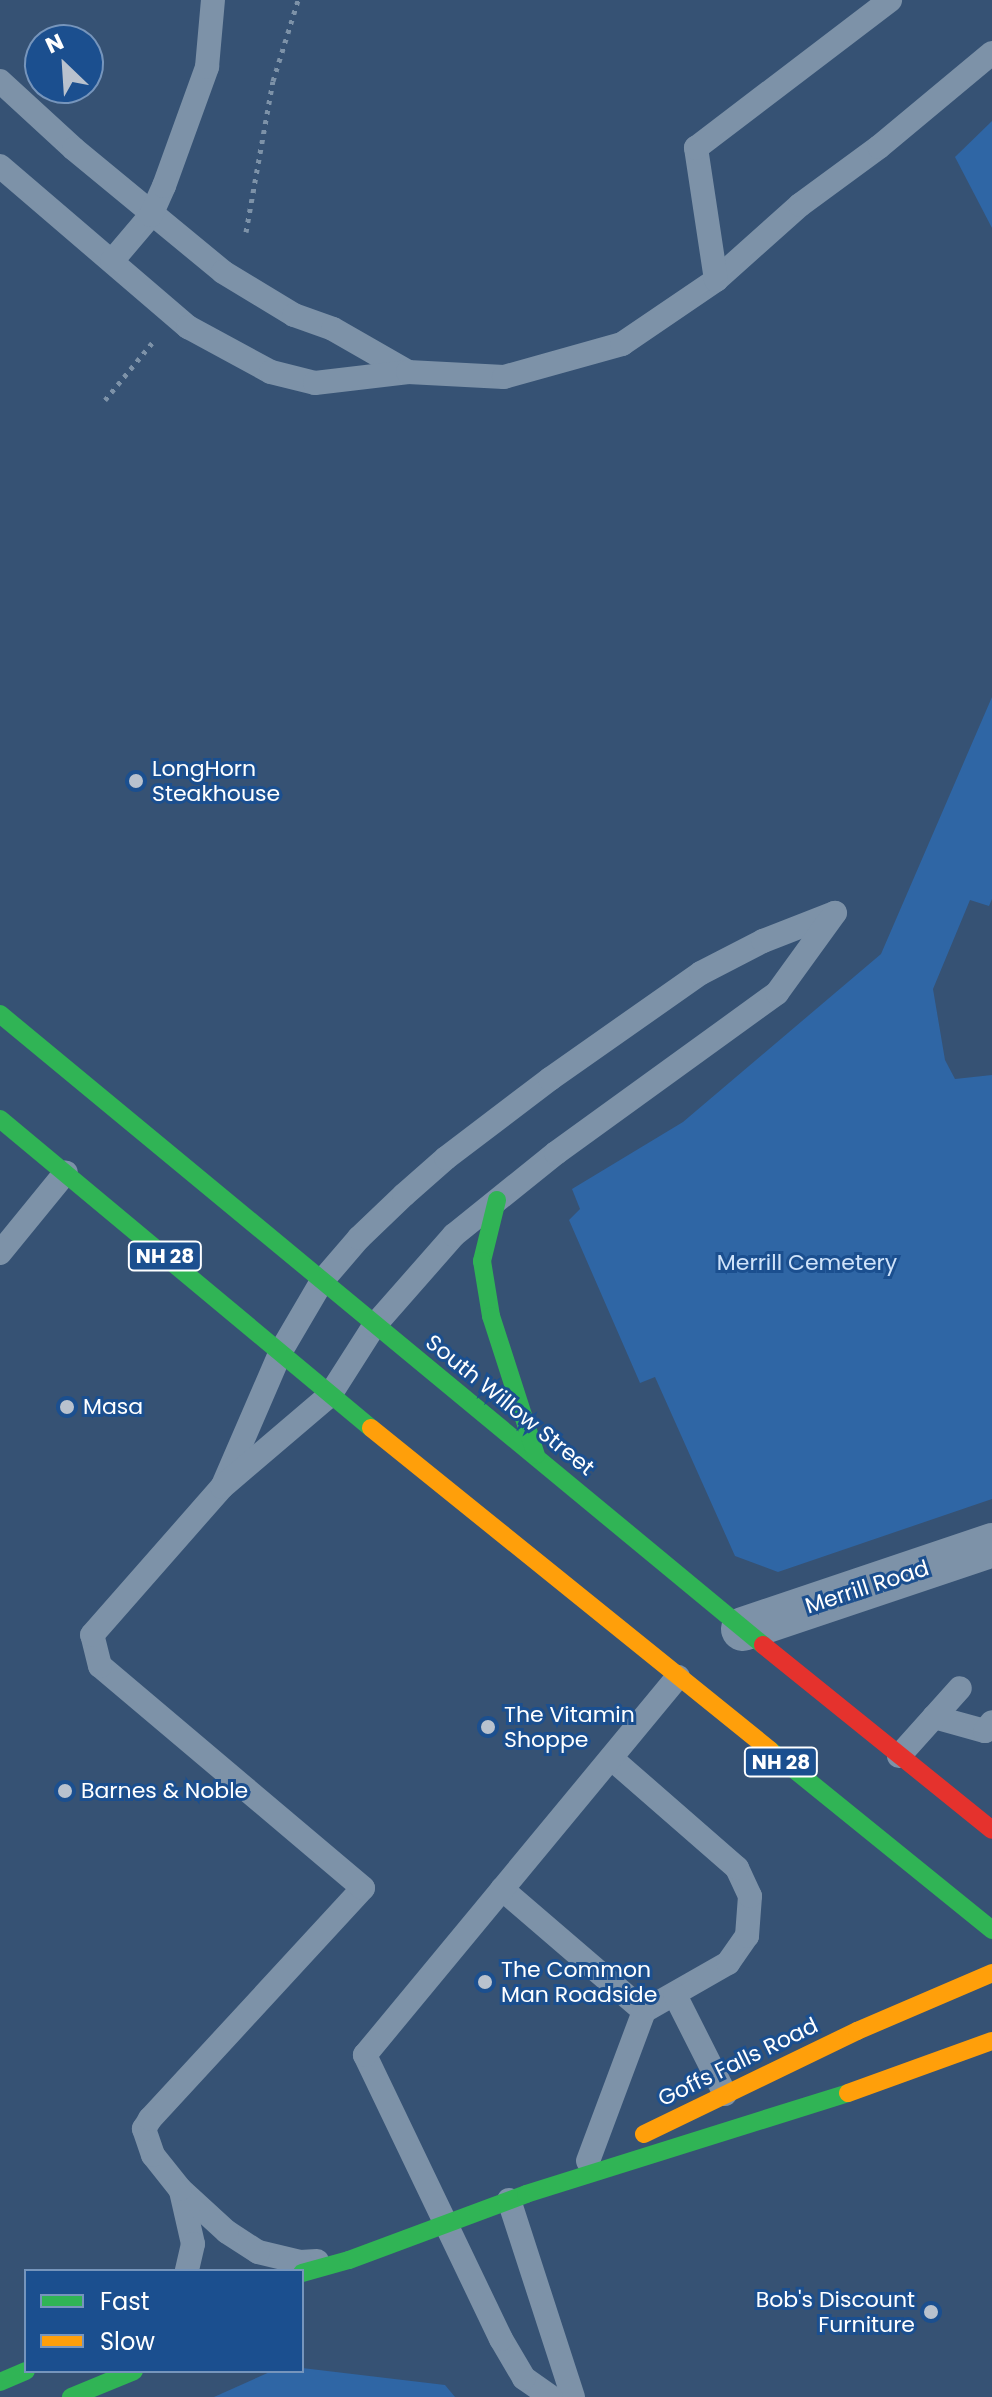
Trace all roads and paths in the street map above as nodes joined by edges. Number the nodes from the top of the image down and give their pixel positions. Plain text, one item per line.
1 (213, 0) edge
2 (298, 0) edge
3 (890, 0) edge
4 (992, 53) edge
5 (0, 81) edge
6 (0, 166) edge
7 (151, 215) junction
8 (246, 232) dead end
9 (112, 261) junction
10 (716, 280) junction
11 (152, 343) dead end
12 (408, 372) junction
13 (105, 400) dead end
14 (0, 1014) edge
15 (0, 1119) edge
16 (66, 1172) junction
17 (497, 1200) junction
18 (0, 1253) edge
19 (322, 1281) junction
20 (374, 1326) junction
21 (281, 1351) junction
22 (330, 1395) junction
23 (536, 1455) junction
24 (222, 1487) junction
25 (992, 1545) edge
26 (743, 1629) junction
27 (678, 1677) junction
28 (960, 1688) dead end
29 (934, 1717) junction
30 (992, 1722) edge
31 (899, 1756) junction
32 (611, 1758) junction
33 (992, 1830) edge
34 (502, 1889) junction
35 (992, 1930) edge
36 (992, 1973) edge
37 (675, 1995) junction
38 (644, 2011) junction
39 (992, 2041) edge
40 (725, 2094) junction
41 (588, 2161) junction
42 (180, 2189) junction
43 (509, 2200) junction
44 (446, 2223) junction
45 (349, 2260) junction
46 (187, 2269) edge
47 (304, 2272) edge
48 (304, 2286) edge
49 (24, 2372) edge
50 (129, 2373) edge
51 (0, 2382) edge
52 (71, 2397) edge
53 (551, 2397) edge
54 (573, 2397) edge

1 - 7 lane
2 - 8 path
3 - 10 lane
4 - 10 lane
5 - 7 lane
6 - 9 lane
7 - 9 lane
7 - 12 lane
9 - 12 lane
10 - 12 lane
11 - 13 path
14 - 19 main road, South Willow Street
15 - 16 main road, NH 28
16 - 18 lane
16 - 21 main road, NH 28
17 - 19 lane
17 - 20 lane
17 - 23 main road
19 - 20 main road, South Willow Street
19 - 21 lane
20 - 22 lane
20 - 23 main road, South Willow Street
21 - 22 main road, NH 28
21 - 24 lane
22 - 24 lane
22 - 27 main road, NH 28
23 - 26 main road, South Willow Street
24 - 42 lane
25 - 26 street, Merrill Road
26 - 31 main road, South Willow Street
27 - 32 lane
27 - 35 main road, NH 28
28 - 29 lane
29 - 30 lane
29 - 31 lane
31 - 33 main road, South Willow Street
32 - 34 lane
32 - 37 lane
34 - 38 lane
34 - 44 lane
36 - 40 main road, Goffs Falls Road
37 - 38 lane
37 - 40 lane
38 - 41 lane
39 - 43 main road, Goffs Falls Road
40 - 41 main road, Goffs Falls Road
41 - 43 main road, Goffs Falls Road
42 - 45 lane
42 - 46 lane
43 - 44 main road, Goffs Falls Road
43 - 54 lane
44 - 45 main road, Goffs Falls Road
44 - 53 lane
45 - 47 main road, Goffs Falls Road
45 - 48 main road, Goffs Falls Road
49 - 51 main road
50 - 52 main road

